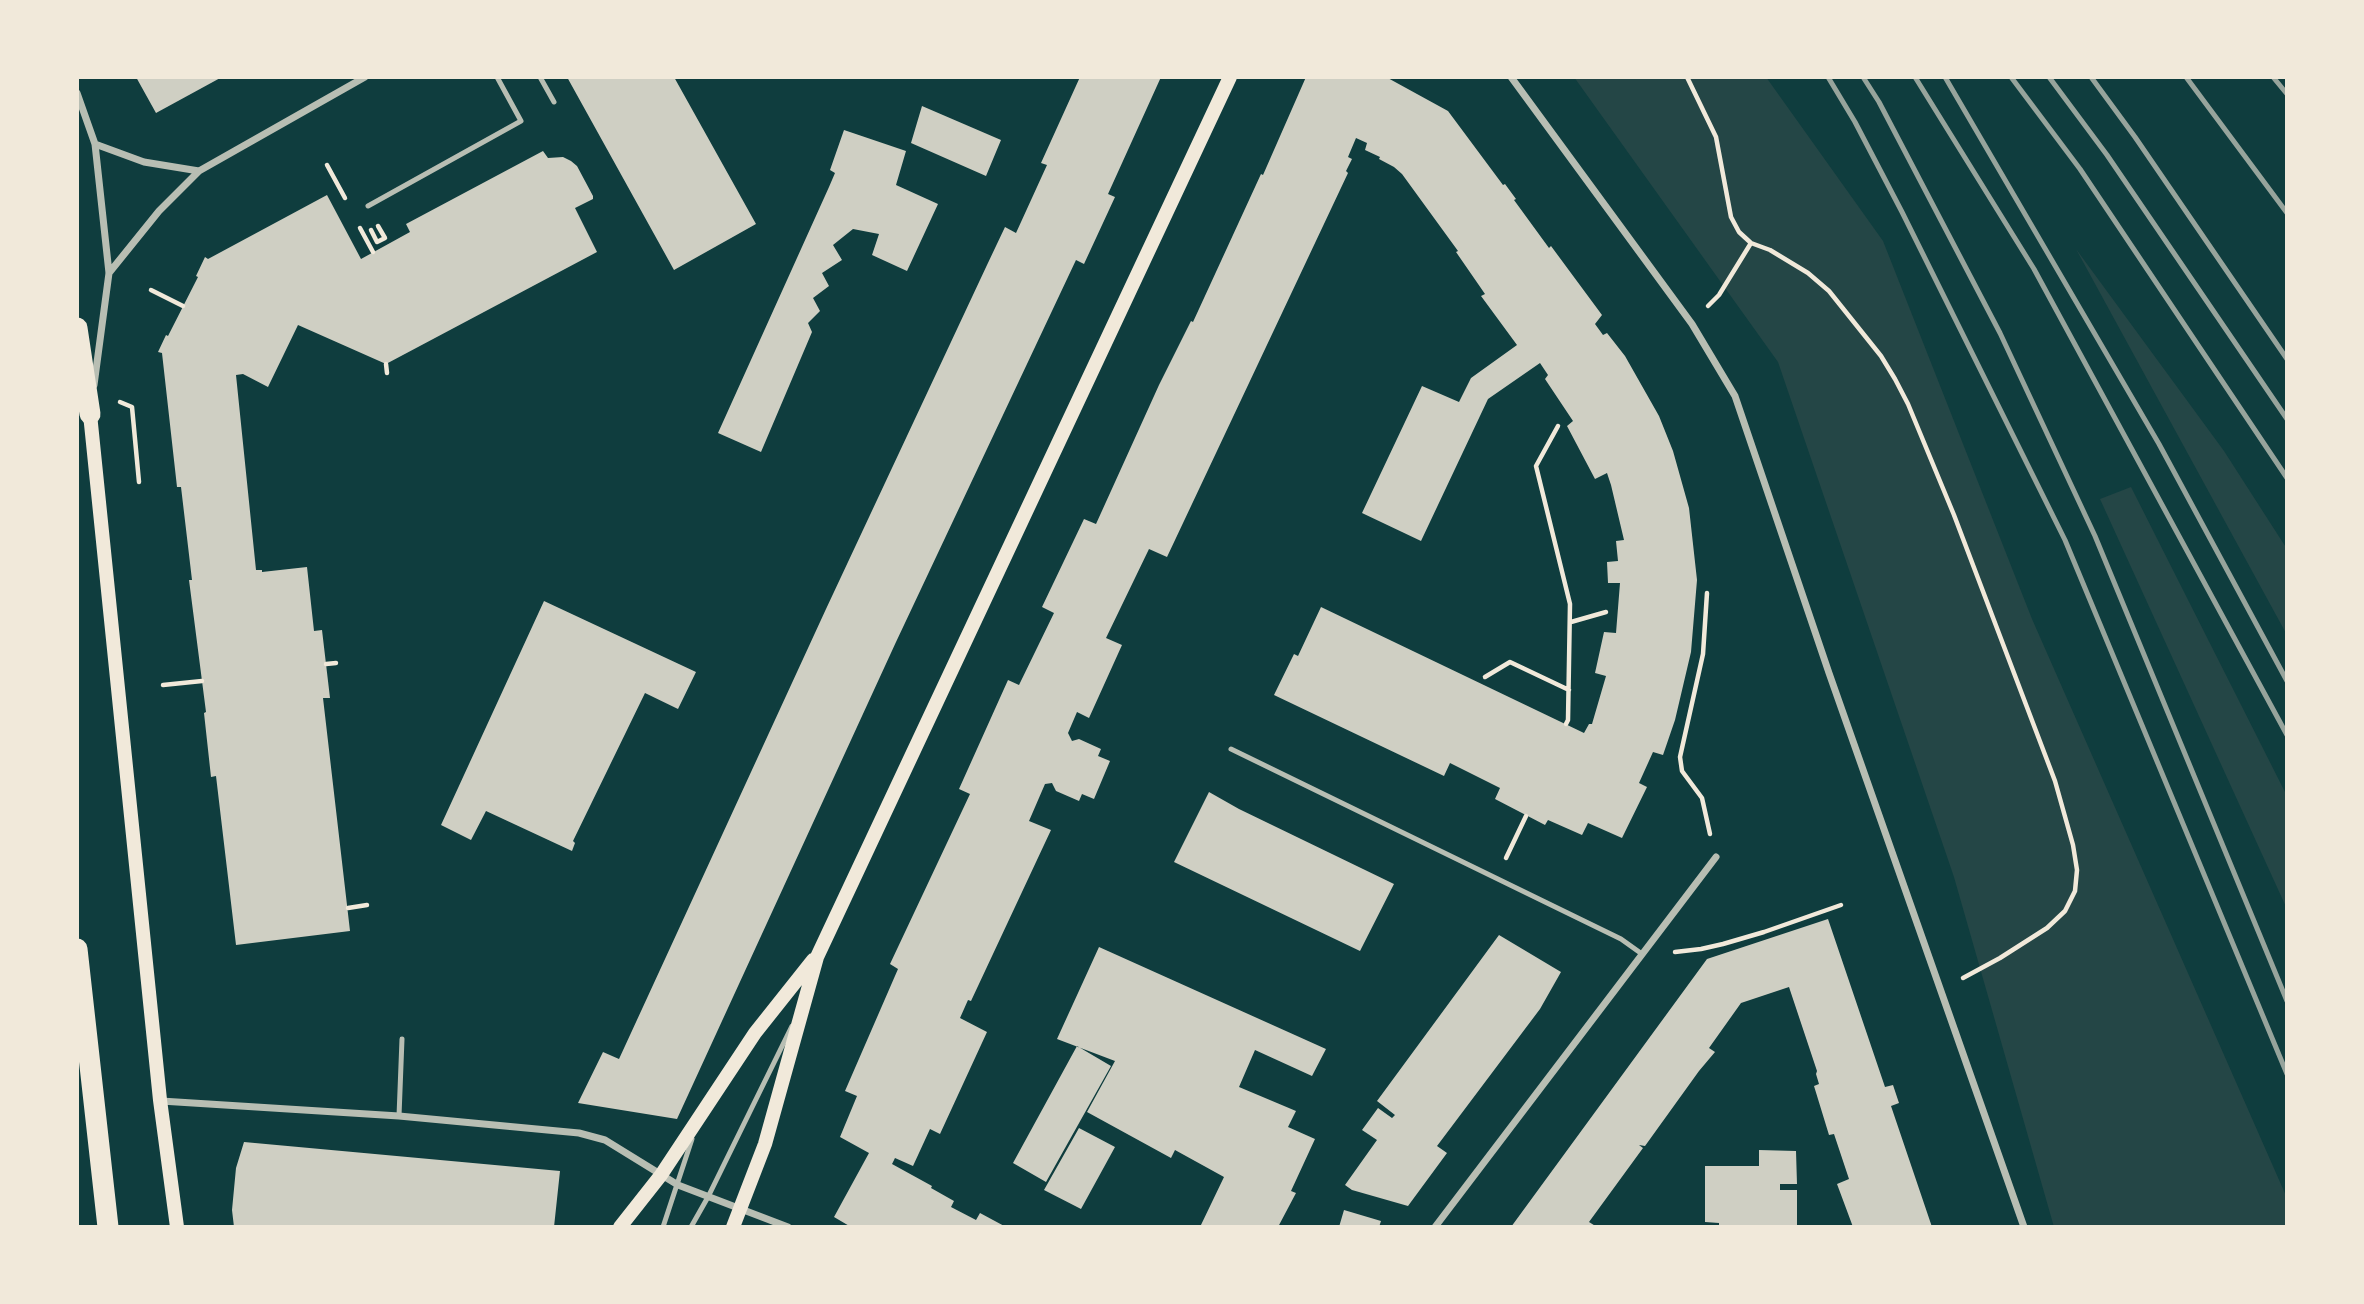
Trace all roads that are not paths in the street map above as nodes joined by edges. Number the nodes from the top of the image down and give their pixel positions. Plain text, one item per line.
1 (365, 77) edge
2 (497, 77) edge
3 (540, 77) edge
4 (1230, 77) edge
5 (1511, 77) edge
6 (77, 93) edge
7 (554, 102) dead end
8 (95, 144) junction
9 (199, 170) junction
10 (368, 206) dead end
11 (109, 273) junction
12 (77, 328) edge
13 (90, 414) junction
14 (1231, 749) dead end
15 (1716, 857) road end
16 (77, 949) edge
17 (1643, 954) junction
18 (817, 957) junction
19 (808, 992) junction
20 (402, 1039) dead end
21 (160, 1101) junction
22 (399, 1116) junction
23 (697, 1123) junction
24 (661, 1175) junction
25 (678, 1185) junction
26 (708, 1197) junction
27 (741, 1209) junction
28 (108, 1227) edge
29 (177, 1227) edge
30 (620, 1227) edge
31 (663, 1227) edge
32 (691, 1227) edge
33 (733, 1227) edge
34 (788, 1227) edge
35 (1435, 1227) edge
36 (2024, 1227) edge

1 - 9 street
2 - 10 lane
3 - 7 lane
4 - 18 main road
5 - 36 street
6 - 8 street
8 - 9 street
8 - 11 street
9 - 11 street
11 - 13 street
12 - 13 highway
13 - 21 main road
14 - 17 lane
15 - 17 street
16 - 28 highway
17 - 35 street
18 - 19 main road
18 - 23 main road
19 - 26 lane
19 - 27 main road
20 - 22 lane
21 - 22 street
21 - 29 main road
22 - 24 street
23 - 24 main road
23 - 25 lane
24 - 25 street
24 - 30 main road
25 - 26 street
25 - 31 lane
26 - 27 street
26 - 32 lane
27 - 33 main road
27 - 34 street

